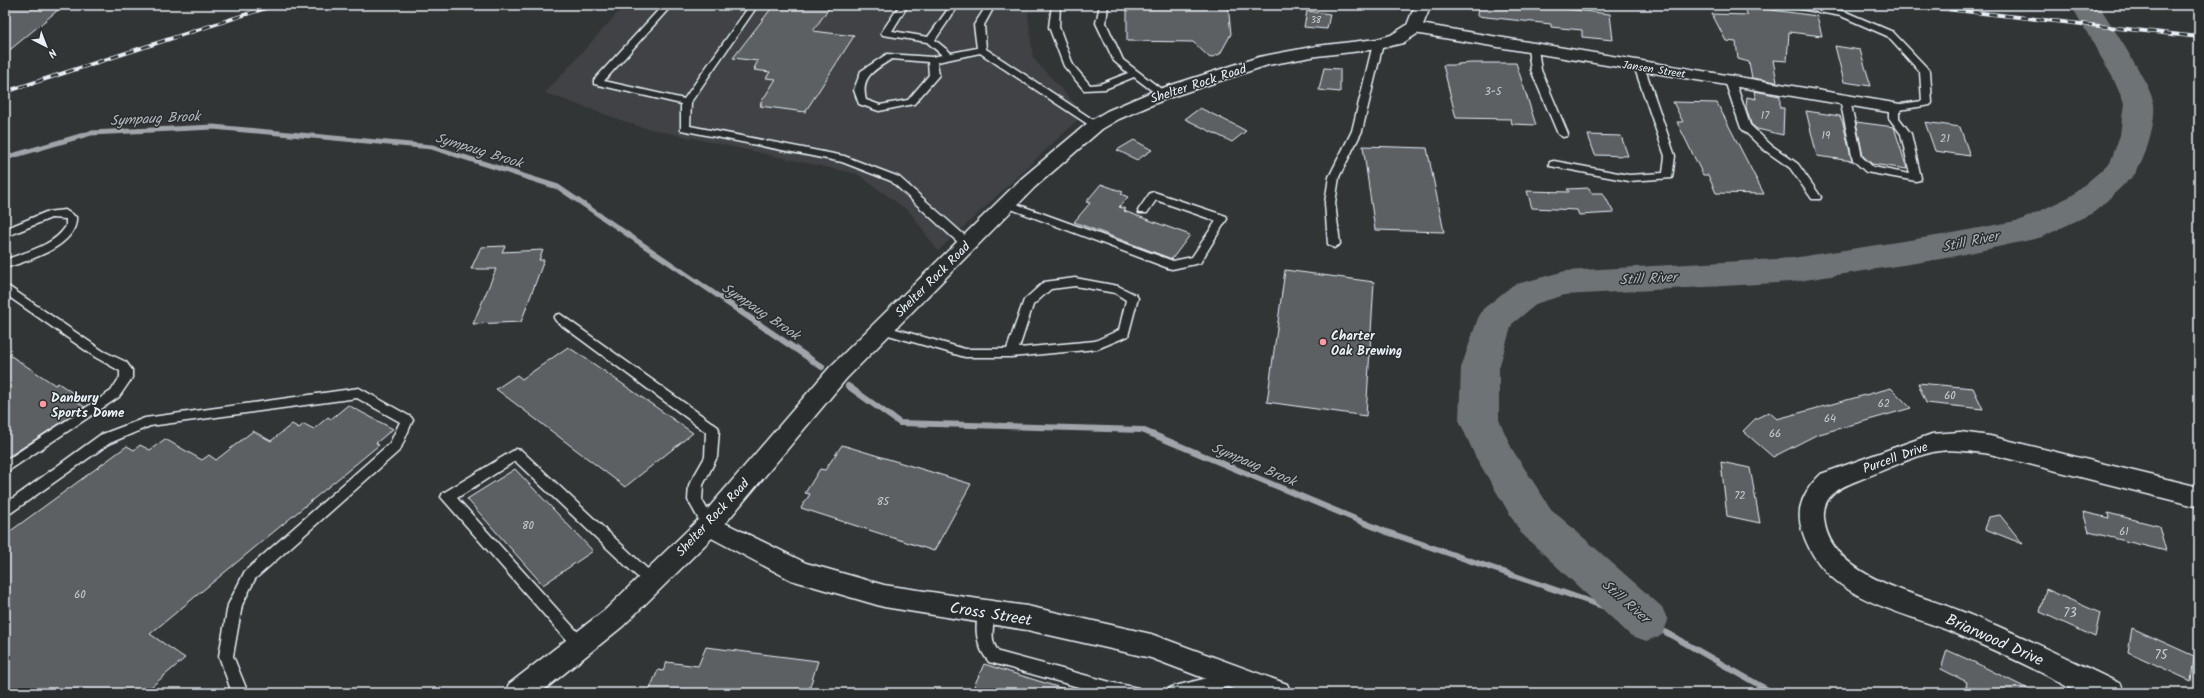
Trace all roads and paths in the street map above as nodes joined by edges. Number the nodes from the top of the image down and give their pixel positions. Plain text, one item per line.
1 (668, 5) edge
2 (754, 5) edge
3 (904, 5) edge
4 (955, 5) edge
5 (991, 5) edge
6 (1056, 5) edge
7 (1104, 5) edge
8 (1423, 5) edge
9 (1795, 5) edge
10 (1414, 28) junction
11 (930, 40) junction
12 (1378, 44) junction
13 (1533, 49) junction
14 (982, 50) junction
15 (950, 56) junction
16 (932, 60) junction
17 (1639, 66) junction
18 (1136, 73) junction
19 (1730, 81) junction
20 (1162, 94) junction
21 (1845, 100) junction
22 (686, 102) junction
23 (1894, 108) junction
24 (1096, 125) junction
25 (1562, 134) dead end
26 (1554, 164) dead end
27 (1816, 197) dead end
28 (1007, 204) junction
29 (1143, 211) dead end
30 (5, 233) edge
31 (967, 244) junction
32 (1334, 244) dead end
33 (5, 264) edge
34 (5, 288) edge
35 (560, 318) dead end
36 (882, 329) junction
37 (1011, 353) junction
38 (5, 468) edge
39 (2199, 497) edge
40 (5, 511) edge
41 (709, 525) junction
42 (651, 581) junction
43 (1877, 593) joint
44 (986, 612) junction
45 (580, 645) junction
46 (1235, 678) junction
47 (1113, 692) edge
48 (240, 693) edge
49 (518, 693) edge
50 (1132, 693) edge
51 (1174, 693) edge
52 (1277, 693) edge
53 (2111, 693) edge

1 - 22 lane
2 - 22 lane
3 - 11 lane
4 - 11 lane
5 - 14 lane
6 - 18 lane
7 - 18 lane
8 - 10 street
9 - 23 lane
10 - 12 street, Shelter Rock Road
10 - 13 street, Jansen Street
11 - 15 lane
12 - 20 street, Shelter Rock Road
12 - 32 lane
13 - 17 street, Jansen Street
13 - 25 lane
14 - 15 lane
14 - 24 lane
15 - 16 lane
16 - 16 lane
17 - 19 street, Jansen Street
17 - 26 lane
18 - 20 lane
19 - 21 street, Jansen Street
19 - 27 lane
20 - 24 street, Shelter Rock Road
21 - 23 street, Jansen Street
21 - 23 lane
22 - 31 lane
24 - 28 street, Shelter Rock Road
28 - 29 lane
28 - 31 street, Shelter Rock Road
30 - 33 lane
31 - 36 street, Shelter Rock Road
34 - 38 lane
35 - 41 lane
36 - 37 lane
36 - 41 street, Shelter Rock Road
37 - 37 lane
39 - 43 street, Purcell Drive
40 - 48 lane
41 - 42 street, Shelter Rock Road
41 - 44 street, Cross Street
42 - 45 street, Shelter Rock Road
42 - 45 lane
43 - 53 street, Briarwood Drive
44 - 46 street, Cross Street
44 - 47 lane
45 - 49 street, Shelter Rock Road
46 - 51 lane
46 - 52 street, Cross Street
47 - 50 lane

